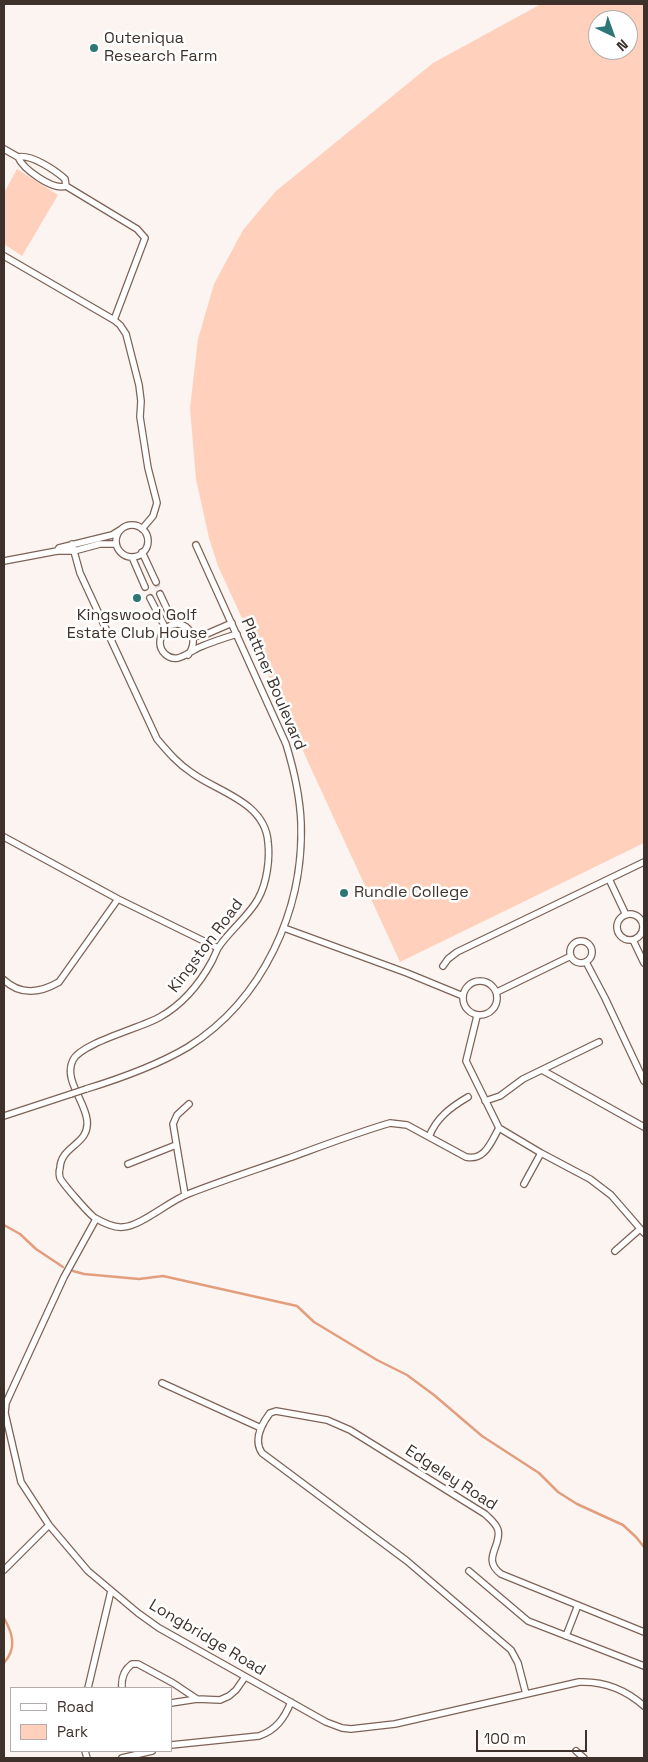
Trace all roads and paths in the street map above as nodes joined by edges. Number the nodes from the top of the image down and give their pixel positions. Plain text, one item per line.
1 (4, 148) edge
2 (18, 157) junction
3 (66, 186) junction
4 (4, 256) edge
5 (114, 320) junction
6 (122, 529) junction
7 (142, 529) junction
8 (116, 544) junction
9 (196, 545) dead end
10 (73, 548) junction
11 (142, 552) junction
12 (132, 557) junction
13 (4, 561) edge
14 (150, 569) junction
15 (139, 574) junction
16 (156, 582) tunnel mouth
17 (145, 587) dead end
18 (160, 594) tunnel mouth
19 (150, 598) dead end
20 (165, 605) junction
21 (155, 610) junction
22 (232, 623) junction
23 (174, 624) junction
24 (166, 628) junction
25 (237, 634) junction
26 (193, 636) junction
27 (188, 655) junction
28 (4, 837) edge
29 (644, 862) edge
30 (609, 879) junction
31 (118, 899) junction
32 (626, 915) junction
33 (643, 922) edge
34 (284, 928) junction
35 (633, 940) junction
36 (218, 948) junction
37 (571, 956) junction
38 (586, 962) junction
39 (644, 963) edge
40 (443, 966) dead end
41 (4, 980) edge
42 (497, 992) junction
43 (463, 996) junction
44 (477, 1016) junction
45 (599, 1042) dead end
46 (542, 1070) junction
47 (644, 1081) edge
48 (468, 1097) dead end
49 (485, 1101) junction
50 (188, 1104) dead end
51 (4, 1116) edge
52 (644, 1127) edge
53 (499, 1128) junction
54 (429, 1137) junction
55 (176, 1145) junction
56 (541, 1153) junction
57 (128, 1164) dead end
58 (524, 1184) dead end
59 (185, 1195) junction
60 (96, 1219) junction
61 (642, 1231) edge
62 (615, 1251) dead end
63 (162, 1383) dead end
64 (261, 1428) junction
65 (48, 1525) junction
66 (4, 1570) edge
67 (469, 1571) dead end
68 (111, 1591) junction
69 (578, 1605) junction
70 (644, 1632) edge
71 (566, 1636) junction
72 (644, 1666) edge
73 (245, 1677) junction
74 (88, 1687) edge
75 (122, 1687) edge
76 (526, 1694) junction
77 (198, 1699) junction
78 (291, 1702) junction
79 (172, 1704) edge
80 (644, 1704) edge
81 (172, 1745) edge
82 (576, 1751) dead end
83 (148, 1752) edge
84 (122, 1758) edge
85 (584, 1758) edge

1 - 2 street
2 - 3 street
2 - 3 street
3 - 5 street
4 - 5 street
5 - 7 street
6 - 7 street
6 - 8 street
6 - 10 street
7 - 11 street
8 - 10 street
8 - 12 street
9 - 22 street, Plattner Boulevard
10 - 13 street
10 - 36 street, Kingston Road
11 - 12 street
11 - 14 street
12 - 15 street
14 - 15 street
14 - 16 street
15 - 17 street
18 - 20 street
19 - 21 street
20 - 21 street
20 - 23 street
21 - 24 street
22 - 25 street, Plattner Boulevard
22 - 26 street
23 - 24 street
23 - 26 street
24 - 27 street
25 - 27 street
25 - 34 street, Plattner Boulevard
26 - 27 street
28 - 31 street
29 - 30 street
30 - 32 street
30 - 40 street
31 - 36 street
31 - 41 street
32 - 33 street
32 - 35 street
33 - 35 street
34 - 43 street
34 - 51 street, Plattner Boulevard, bridge
35 - 39 street
36 - 60 street, Kingston Road
37 - 38 street
37 - 38 street
37 - 42 street
38 - 47 street
42 - 43 street
42 - 44 street
43 - 44 street
44 - 49 street
45 - 46 street
46 - 49 street
46 - 52 street
48 - 54 street
49 - 53 street
50 - 55 street
53 - 54 street
53 - 56 street
54 - 59 street
55 - 57 street
55 - 59 street
56 - 58 street
56 - 61 street
59 - 60 street
60 - 65 street, Longbridge Road
61 - 62 street
63 - 64 street
64 - 69 street, Edgeley Road
64 - 76 street
65 - 66 street
65 - 68 street, Longbridge Road
67 - 71 street
68 - 73 street, Longbridge Road
68 - 74 street
69 - 70 street, Edgeley Road
69 - 71 street
71 - 72 street
73 - 77 street
73 - 78 street, Longbridge Road
75 - 77 street
76 - 78 street, Longbridge Road
76 - 80 street, Longbridge Road
77 - 79 street
78 - 81 street
82 - 85 street
83 - 84 street

